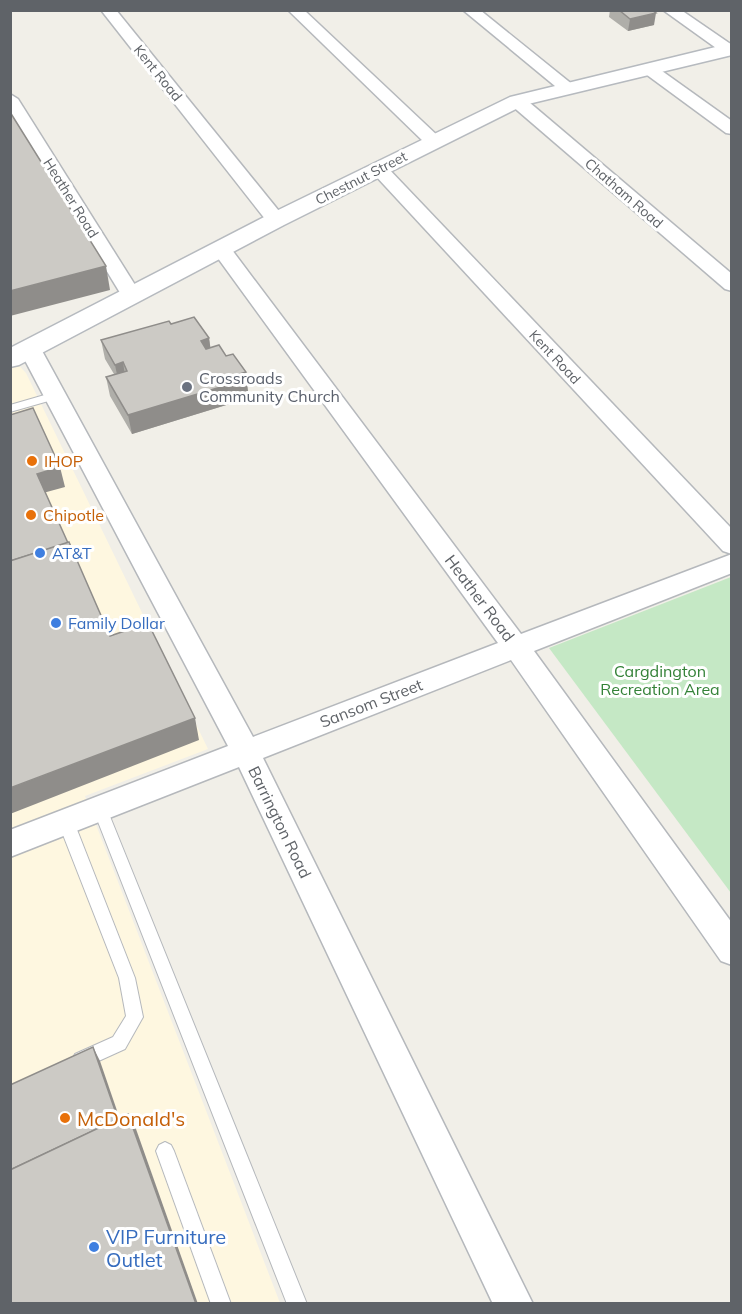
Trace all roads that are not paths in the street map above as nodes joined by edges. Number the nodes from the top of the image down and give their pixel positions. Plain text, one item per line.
1 (108, 10) edge
2 (295, 10) edge
3 (470, 10) edge
4 (670, 10) edge
5 (730, 49) edge
6 (648, 69) junction
7 (567, 88) junction
8 (10, 99) edge
9 (517, 101) junction
10 (732, 129) edge
11 (434, 141) junction
12 (379, 169) junction
13 (276, 220) junction
14 (222, 250) junction
15 (732, 285) edge
16 (132, 296) junction
17 (20, 354) edge
18 (55, 396) junction
19 (10, 409) edge
20 (732, 545) edge
21 (732, 563) edge
22 (516, 646) junction
23 (246, 752) junction
24 (100, 809) junction
25 (66, 822) junction
26 (10, 844) edge
27 (732, 950) edge
28 (65, 1068) edge
29 (165, 1151) dead end
30 (221, 1304) edge
31 (297, 1304) edge
32 (514, 1304) edge

1 - 13 street, Kent Road
2 - 11 street
3 - 7 street
4 - 5 street
5 - 6 street, Chestnut Street
6 - 7 street, Chestnut Street
6 - 10 street
7 - 9 street, Chestnut Street
8 - 16 street, Heather Road
9 - 11 street, Chestnut Street
9 - 15 street, Chatham Road
11 - 12 street, Chestnut Street
12 - 13 street, Chestnut Street
12 - 20 street, Kent Road
13 - 14 street, Chestnut Street
14 - 16 street, Chestnut Street
14 - 22 street, Heather Road
16 - 17 street, Chestnut Street
17 - 18 street, Barrington Road
18 - 19 lane
18 - 23 street, Barrington Road
21 - 22 street, Sansom Street
22 - 23 street, Sansom Street
22 - 27 street, Heather Road
23 - 24 street, Sansom Street
23 - 32 street, Barrington Road
24 - 25 street, Sansom Street
24 - 31 lane
25 - 26 street, Sansom Street
25 - 28 lane
29 - 30 lane

